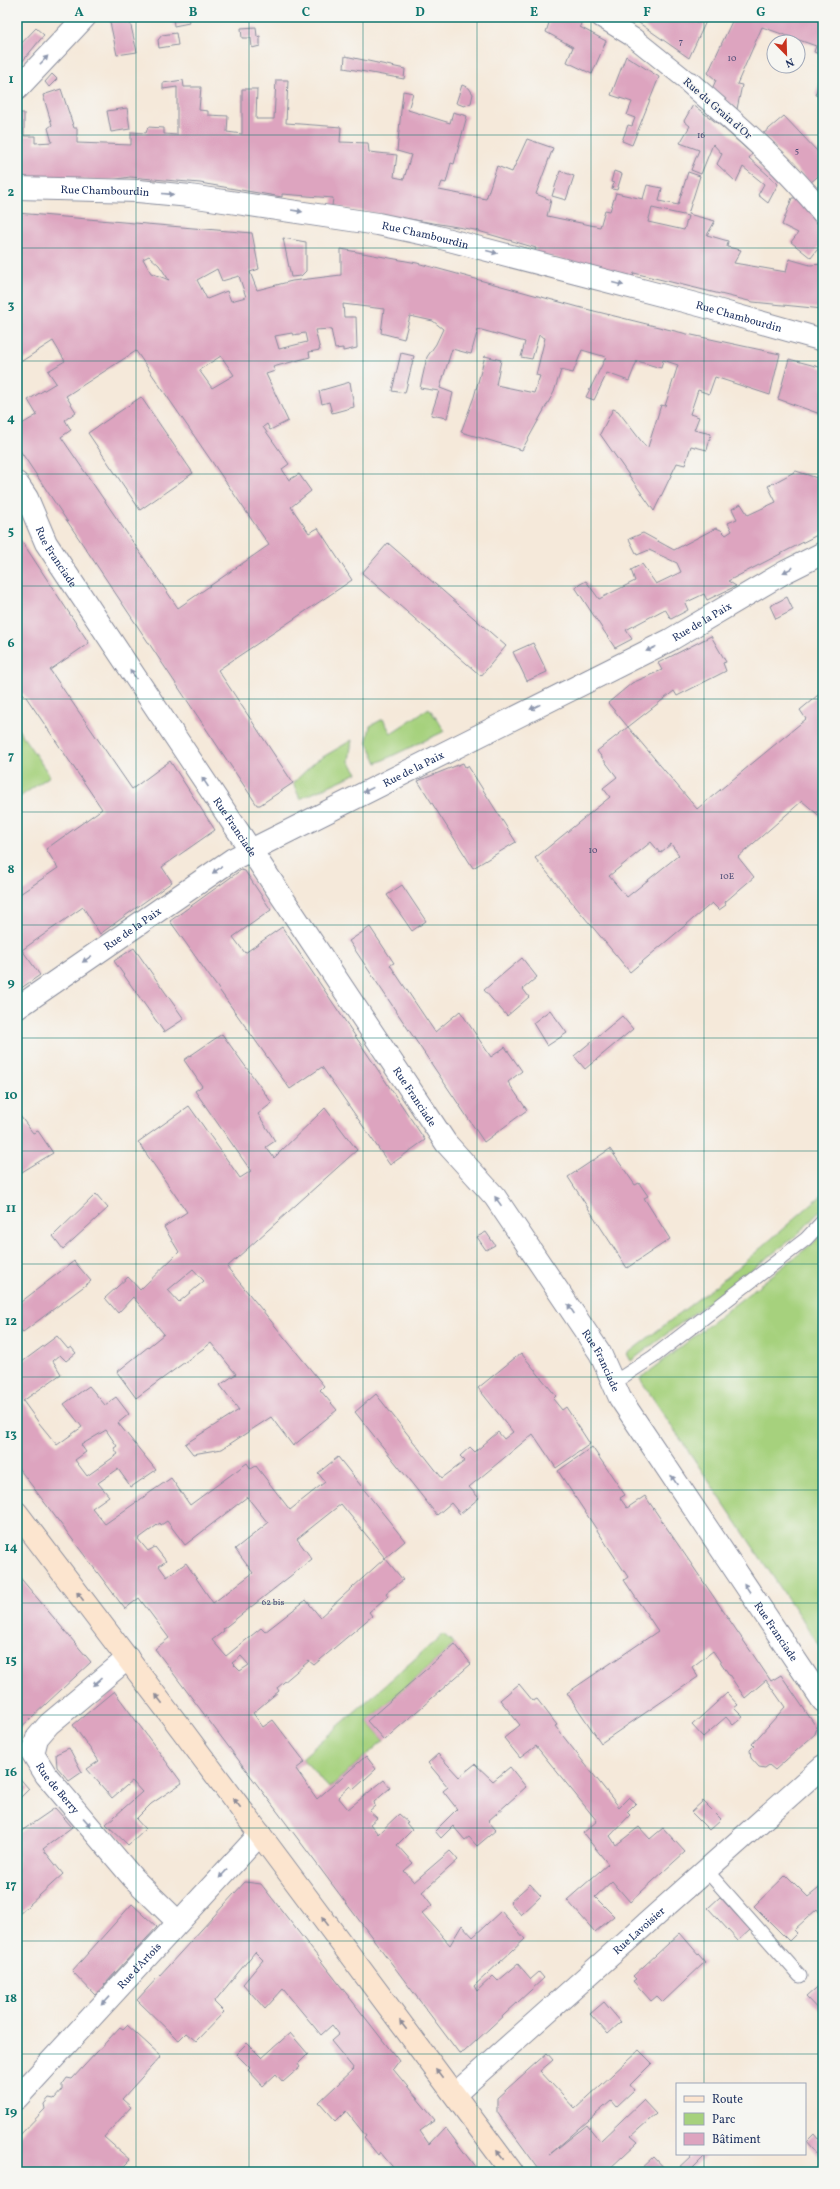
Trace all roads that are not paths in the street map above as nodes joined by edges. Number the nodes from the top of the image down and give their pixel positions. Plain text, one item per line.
1 (85, 17) edge
2 (600, 17) edge
3 (690, 83) joint
4 (17, 89) edge
5 (17, 188) edge
6 (823, 213) edge
7 (823, 340) edge
8 (17, 483) edge
9 (823, 553) edge
10 (250, 850) junction
11 (17, 1008) edge
12 (823, 1221) edge
13 (613, 1383) junction
14 (17, 1513) edge
15 (128, 1658) junction
16 (823, 1701) edge
17 (823, 1766) edge
18 (260, 1834) junction
19 (706, 1870) junction
20 (178, 1922) junction
21 (800, 1976) dead end
22 (455, 2094) junction
23 (17, 2098) edge
24 (512, 2172) edge

4 -> 1 street
2 - 3 street, Rue du Grain d'Or
3 - 6 street, Rue du Grain d'Or
5 -> 7 street, Rue Chambourdin
10 -> 8 street, Rue Franciade
9 -> 10 street, Rue de la Paix
10 -> 11 street, Rue de la Paix
13 -> 10 street, Rue Franciade
12 - 13 lane
16 -> 13 street, Rue Franciade
15 -> 14 main road
18 -> 15 main road
15 -> 20 street, Rue de Berry
17 - 19 street, Rue Lavoisier
18 -> 20 street, Rue d'Artois
22 -> 18 main road
19 - 21 lane
19 - 22 street, Rue Lavoisier
20 -> 23 street, Rue d'Artois
24 -> 22 main road

